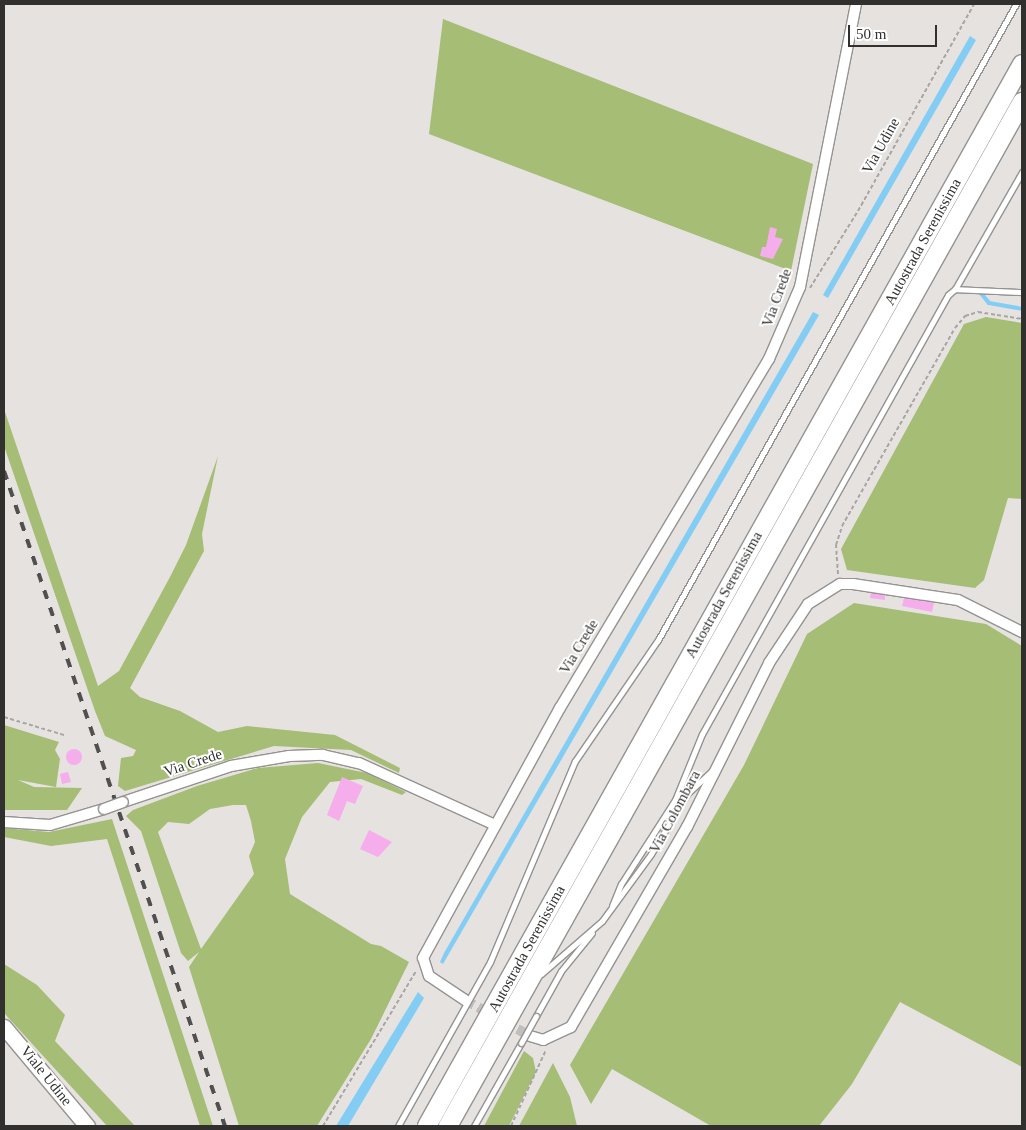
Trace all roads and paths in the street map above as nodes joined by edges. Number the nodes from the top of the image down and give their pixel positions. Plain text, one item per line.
1 (856, 4) edge
2 (974, 4) edge
3 (1016, 4) edge
4 (1022, 64) edge
5 (1022, 102) edge
6 (1022, 172) edge
7 (800, 287) junction
8 (955, 288) junction
9 (1022, 292) edge
10 (1022, 319) edge
11 (840, 584) junction
12 (1022, 632) edge
13 (4, 717) edge
14 (64, 735) dead end
15 (717, 766) junction
16 (4, 822) edge
17 (495, 825) junction
18 (612, 906) junction
19 (602, 921) junction
20 (424, 958) junction
21 (526, 987) junction
22 (465, 1000) tunnel mouth
23 (4, 1027) edge
24 (530, 1036) tunnel mouth
25 (551, 1038) junction
26 (87, 1126) edge
27 (324, 1126) edge
28 (398, 1126) edge
29 (427, 1126) edge
30 (448, 1126) edge
31 (474, 1126) edge
32 (512, 1126) edge

1 - 7 street, Via Crede
2 - 7 path, Via Udine
3 - 28 lane
4 - 29 highway, Autostrada Serenissima
5 - 21 highway, Autostrada Serenissima
6 - 8 lane
7 - 17 street, Via Crede
8 - 9 lane
8 - 18 lane
10 - 11 path
11 - 12 street
11 - 15 street, Via Colombara
13 - 14 path
15 - 18 lane
15 - 25 street, Via Colombara
16 - 17 street, Via Crede, bridge
17 - 20 street
18 - 19 lane
19 - 21 lane
19 - 31 lane, bridge
20 - 22 street
20 - 27 path
21 - 30 highway, Autostrada Serenissima
23 - 26 main road, Viale Udine
24 - 25 street
25 - 32 path

